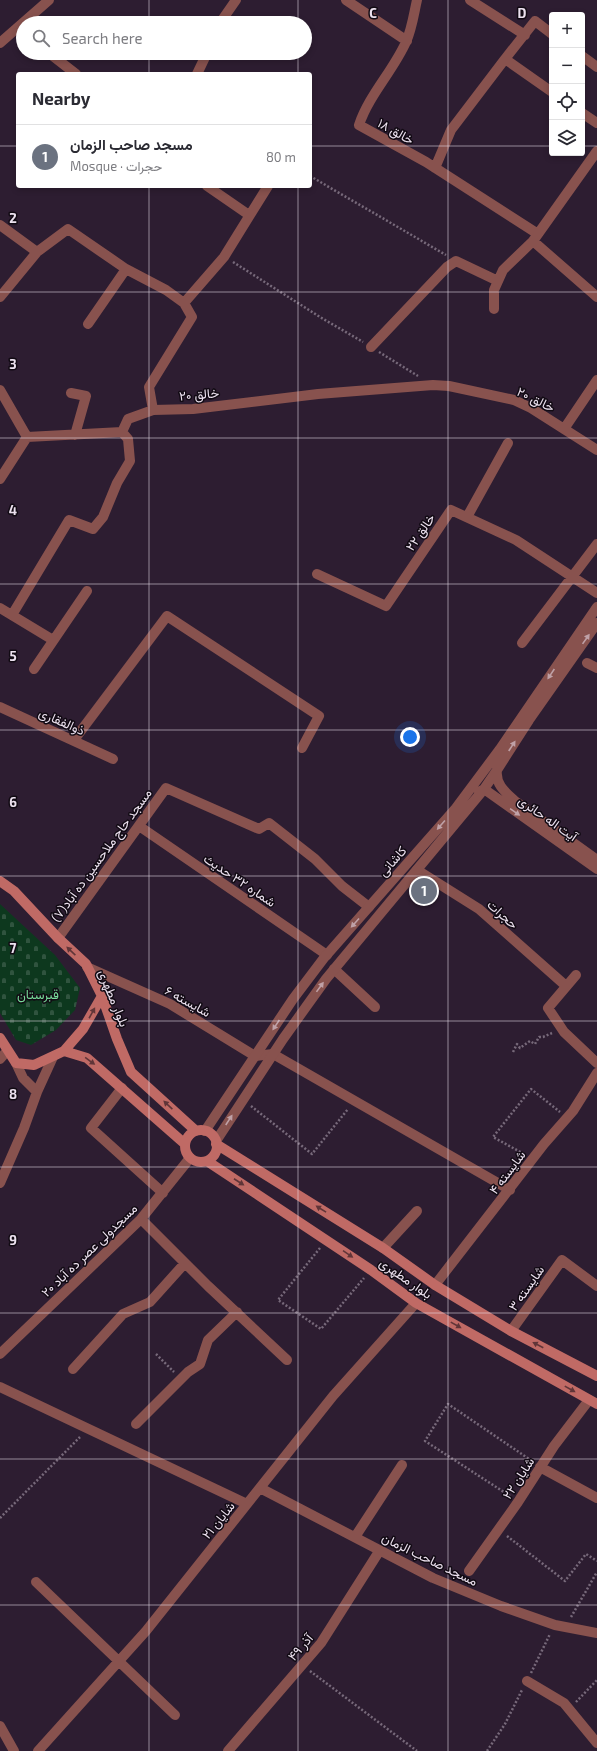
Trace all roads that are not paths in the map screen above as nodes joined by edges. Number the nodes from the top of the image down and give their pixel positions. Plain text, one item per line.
1 (49, 0) edge
2 (236, 0) edge
3 (346, 0) edge
4 (417, 0) edge
5 (470, 0) edge
6 (34, 16) edge
7 (225, 16) edge
8 (549, 32) edge
9 (16, 33) edge
10 (525, 35) junction
11 (407, 41) junction
12 (0, 43) edge
13 (585, 58) edge
14 (58, 60) edge
15 (204, 60) edge
16 (505, 60) junction
17 (597, 67) edge
18 (73, 72) edge
19 (198, 72) edge
20 (549, 90) edge
21 (585, 115) edge
22 (597, 124) edge
23 (597, 151) edge
24 (435, 168) junction
25 (210, 188) edge
26 (267, 188) edge
27 (249, 215) junction
28 (0, 226) edge
29 (536, 238) junction
30 (37, 252) junction
31 (126, 269) junction
32 (498, 281) junction
33 (0, 297) edge
34 (597, 297) edge
35 (184, 303) junction
36 (494, 309) dead end
37 (88, 324) dead end
38 (371, 347) road end
39 (597, 380) edge
40 (0, 390) edge
41 (71, 393) dead end
42 (153, 410) junction
43 (564, 428) junction
44 (122, 432) junction
45 (75, 435) junction
46 (27, 437) junction
47 (508, 443) dead end
48 (597, 450) edge
49 (0, 479) edge
50 (467, 517) junction
51 (597, 544) edge
52 (317, 574) dead end
53 (572, 576) junction
54 (87, 591) dead end
55 (597, 593) edge
56 (597, 607) edge
57 (0, 608) edge
58 (12, 615) junction
59 (597, 623) edge
60 (53, 640) junction
61 (522, 643) dead end
62 (587, 664) dead end
63 (34, 668) dead end
64 (597, 668) edge
65 (0, 707) edge
66 (74, 740) junction
67 (302, 748) dead end
68 (500, 749) junction
69 (113, 759) dead end
70 (497, 770) junction
71 (484, 789) junction
72 (456, 808) junction
73 (139, 826) junction
74 (597, 860) edge
75 (597, 869) edge
76 (418, 870) junction
77 (0, 881) edge
78 (370, 907) junction
79 (58, 938) junction
80 (327, 955) junction
81 (87, 967) junction
82 (334, 969) junction
83 (576, 975) dead end
84 (566, 986) junction
85 (102, 996) junction
86 (375, 1007) dead end
87 (0, 1038) edge
88 (7, 1051) junction
89 (64, 1051) junction
90 (273, 1054) junction
91 (255, 1056) junction
92 (53, 1057) junction
93 (0, 1059) edge
94 (597, 1062) edge
95 (16, 1063) junction
96 (597, 1073) edge
97 (122, 1088) junction
98 (37, 1092) junction
99 (200, 1131) junction
100 (216, 1142) junction
101 (185, 1144) junction
102 (190, 1158) junction
103 (207, 1161) junction
104 (0, 1183) edge
105 (510, 1190) junction
106 (163, 1193) junction
107 (417, 1211) dead end
108 (141, 1219) junction
109 (384, 1248) junction
110 (184, 1262) junction
111 (435, 1285) junction
112 (597, 1286) edge
113 (416, 1303) junction
114 (237, 1312) junction
115 (511, 1331) junction
116 (0, 1354) edge
117 (287, 1360) dead end
118 (73, 1369) dead end
119 (597, 1376) edge
120 (0, 1388) edge
121 (593, 1402) edge
122 (136, 1424) dead end
123 (402, 1465) dead end
124 (540, 1467) junction
125 (260, 1488) junction
126 (597, 1498) edge
127 (247, 1504) junction
128 (354, 1537) junction
129 (380, 1550) junction
130 (469, 1571) dead end
131 (36, 1582) dead end
132 (597, 1633) edge
133 (118, 1661) junction
134 (527, 1681) dead end
135 (176, 1715) dead end
136 (0, 1726) edge
137 (597, 1743) edge
138 (14, 1751) edge
139 (38, 1751) edge
140 (228, 1751) edge

1 - 6 street
2 - 7 street
3 - 11 street
4 - 11 street, خالق ۱۸
5 - 10 street
8 - 10 street
9 - 12 street
10 - 16 street
11 - 24 street, خالق ۱۸
13 - 17 street
14 - 18 street
15 - 19 street
16 - 20 street
16 - 24 street
21 - 22 street
23 - 29 street
24 - 29 street, خالق ۱۸
25 - 27 street
26 - 27 street
27 - 35 street
28 - 30 street
29 - 32 street
29 - 34 street, خالق ۱۸
30 - 31 street
30 - 33 street
31 - 35 street
31 - 37 street
32 - 36 street
32 - 38 street
35 - 42 street
39 - 43 street
40 - 46 street
41 - 45 street
42 - 43 street, خالق ۲۰
42 - 44 street, خالق ۲۰
43 - 48 street, خالق ۲۰
44 - 45 street
44 - 58 street
45 - 46 street
46 - 49 street
47 - 50 street
50 - 52 street, خالق ۲۲
50 - 53 street, خالق ۲۲
51 - 53 street
53 - 55 street, خالق ۲۲
53 - 61 street
54 - 60 street
56 -> 68 street, کاشانی
57 - 58 street
58 - 60 street
70 -> 59 street, کاشانی
60 - 63 street
62 - 64 street
65 - 66 street, ذوالفقاری
66 - 67 street
66 - 69 street, ذوالفقاری
68 - 70 street
68 - 72 street, کاشانی
70 - 71 street, کاشانی
70 - 74 street, آیت اله حائری
71 - 72 street
71 -> 75 street, آیت اله حائری
71 - 76 street, کاشانی
72 -> 78 street, کاشانی
73 - 78 street, مسجد حاج ملاحسین ده آباد(۷)
73 - 79 street, مسجد حاج ملاحسین ده آباد(۷)
73 - 80 street, شماره ۳۲ حدیث
76 - 82 street, کاشانی
76 - 84 street, حجرات
77 - 79 main road, بلوار مطهری
78 -> 80 street, کاشانی
81 -> 79 main road, بلوار مطهری
80 -> 91 street, کاشانی
81 - 85 main road, بلوار مطهری
81 - 91 street, شایسته ۶
82 - 86 street
90 -> 82 street, کاشانی
83 - 84 street
84 - 94 street
89 -> 85 main road
99 -> 85 main road, بلوار مطهری
87 - 88 main road
88 - 93 street
88 - 95 main road
89 - 92 main road
89 -> 97 main road
90 - 91 street
100 -> 90 street, کاشانی
90 - 105 street
91 - 99 street, کاشانی
92 - 95 main road
92 - 98 street
95 - 98 street
96 - 105 street, شایسته ۴
97 - 101 main road
97 - 106 street
98 - 104 street
99 - 100 main road
99 - 101 main road
100 - 103 main road
109 -> 100 main road, بلوار مطهری
101 - 102 main road
102 - 103 main road
102 - 106 street, مسجدولی عصر ده آباد ۲۰
103 -> 113 main road, بلوار مطهری
105 - 111 street, شایسته ۴
106 - 108 street, مسجدولی عصر ده آباد ۲۰
107 - 109 street
108 - 110 street
108 - 116 street, مسجدولی عصر ده آباد ۲۰
109 - 111 main road, بلوار مطهری
110 - 114 street
110 - 118 street
111 - 115 main road, بلوار مطهری
112 - 115 street, شایسته ۳
113 -> 121 main road, بلوار مطهری
113 - 125 street, شایان ۲۱
114 - 117 street
114 - 122 street
119 -> 115 main road, بلوار مطهری
120 - 127 street
121 - 124 street, شایان ۲۲
123 - 128 street
124 - 126 street
124 - 130 street, شایان ۲۲
125 - 127 street, شایان ۲۱
125 - 128 street, مسجد صاحب الزمان
127 - 133 street, شایان ۲۱
128 - 129 street, مسجد صاحب الزمان
129 - 132 street, مسجد صاحب الزمان
129 - 140 street, آذر ۴۹
131 - 133 street
133 - 135 street
133 - 139 street, شایان ۲۱
134 - 137 street
136 - 138 street

